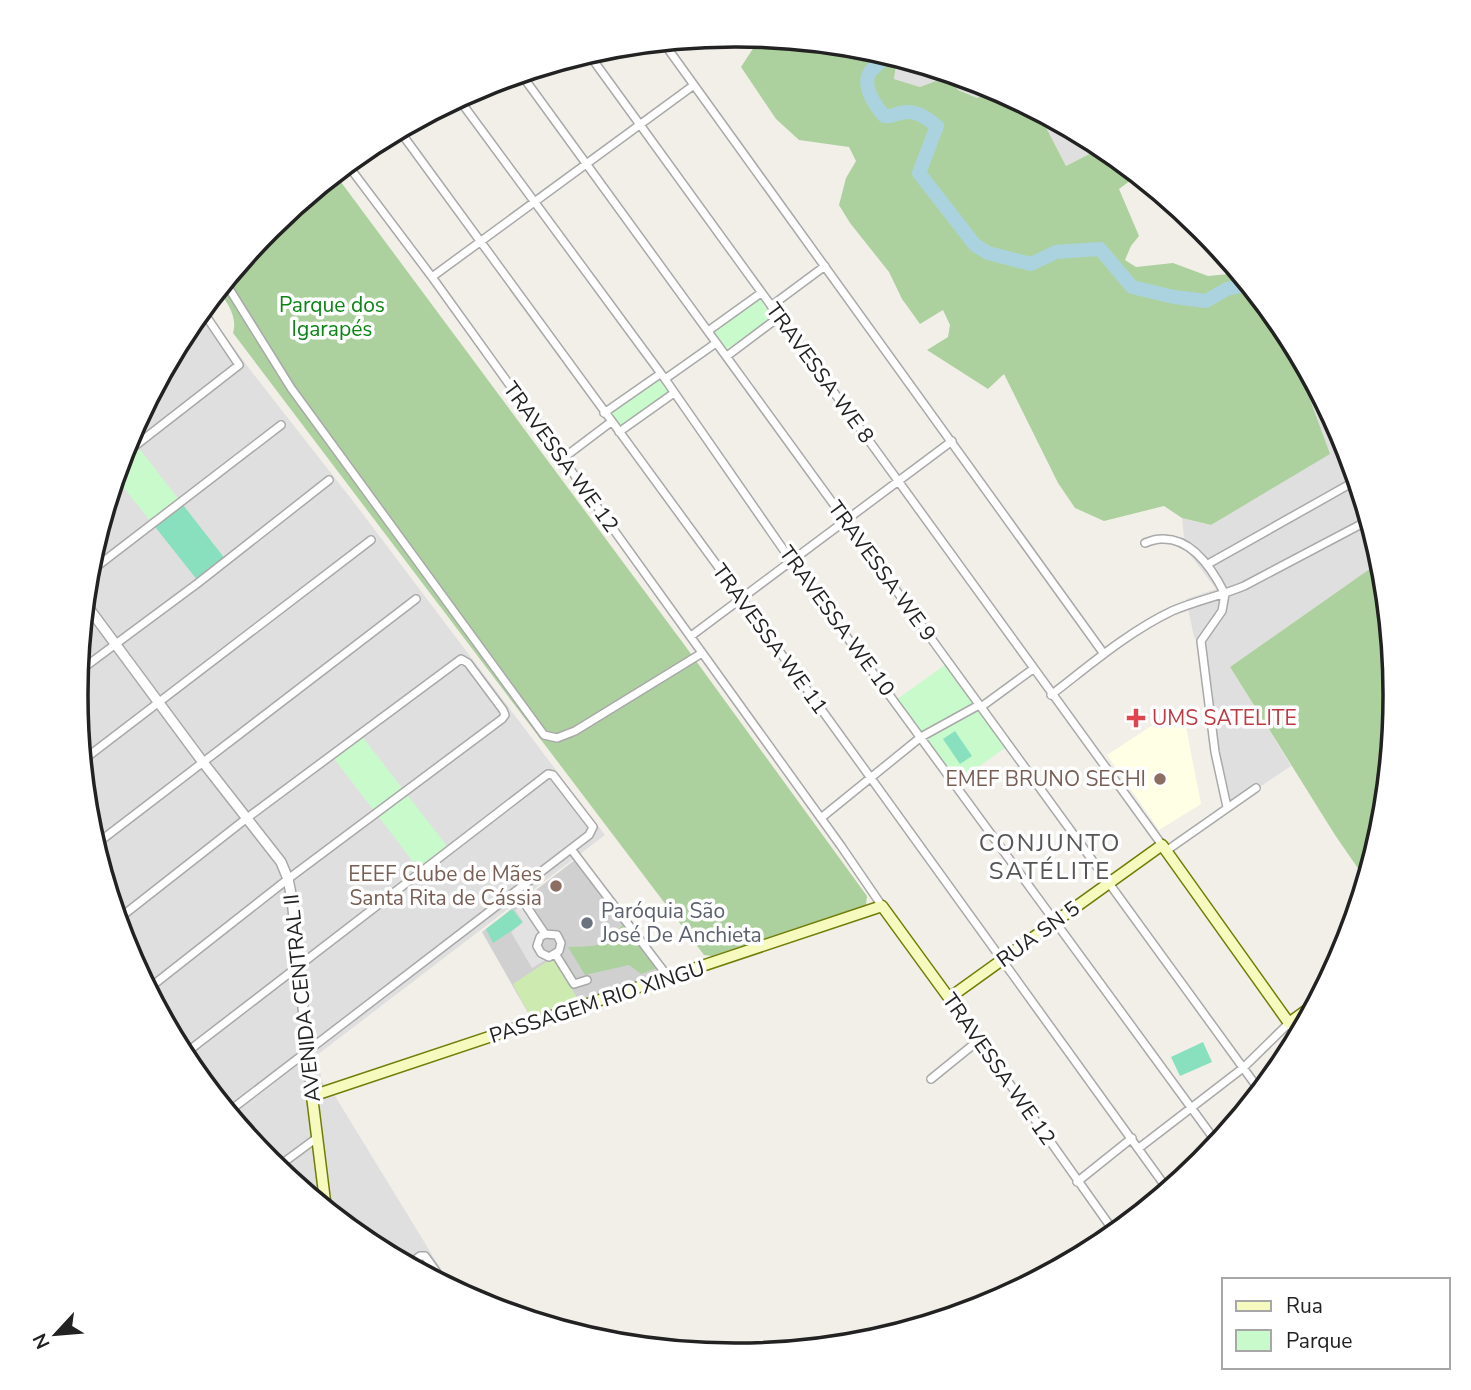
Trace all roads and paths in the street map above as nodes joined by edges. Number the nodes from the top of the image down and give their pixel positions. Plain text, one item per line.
1 (670, 51) edge
2 (595, 63) edge
3 (527, 82) edge
4 (694, 85) junction
5 (465, 107) edge
6 (640, 124) junction
7 (405, 138) edge
8 (587, 163) junction
9 (353, 172) edge
10 (535, 202) junction
11 (482, 240) junction
12 (825, 265) junction
13 (432, 277) junction
14 (230, 290) edge
15 (761, 293) junction
16 (771, 306) junction
17 (779, 317) junction
18 (209, 319) edge
19 (708, 331) junction
20 (716, 343) junction
21 (727, 356) junction
22 (663, 377) junction
23 (674, 393) junction
24 (604, 413) junction
25 (611, 422) junction
26 (281, 425) dead end
27 (619, 432) junction
28 (952, 441) junction
29 (139, 443) edge
30 (562, 459) junction
31 (329, 480) dead end
32 (900, 481) junction
33 (1348, 485) edge
34 (845, 522) junction
35 (1360, 525) edge
36 (372, 540) dead end
37 (1145, 543) dead end
38 (792, 562) junction
39 (101, 564) edge
40 (1208, 565) junction
41 (1226, 594) junction
42 (741, 598) junction
43 (416, 599) dead end
44 (93, 614) edge
45 (691, 636) junction
46 (114, 645) junction
47 (702, 653) junction
48 (1104, 654) junction
49 (89, 664) edge
50 (1033, 669) junction
51 (1051, 695) junction
52 (159, 702) junction
53 (980, 706) junction
54 (921, 737) junction
55 (91, 754) edge
56 (202, 761) junction
57 (871, 780) junction
58 (1256, 788) dead end
59 (1227, 807) junction
60 (247, 817) junction
61 (821, 818) junction
62 (104, 838) edge
63 (1164, 848) junction
64 (571, 849) junction
65 (288, 879) junction
66 (1107, 884) junction
67 (517, 892) junction
68 (882, 906) junction
69 (125, 912) edge
70 (1055, 921) junction
71 (545, 934) junction
72 (556, 954) junction
73 (1002, 960) junction
74 (299, 966) junction
75 (669, 978) junction
76 (587, 980) dead end
77 (156, 983) edge
78 (949, 998) junction
79 (1297, 1017) edge
80 (1289, 1023) junction
81 (1291, 1026) edge
82 (979, 1040) junction
83 (193, 1048) edge
84 (307, 1049) junction
85 (1243, 1069) junction
86 (931, 1079) dead end
87 (1254, 1083) edge
88 (312, 1096) junction
89 (235, 1106) edge
90 (1192, 1109) junction
91 (1211, 1135) edge
92 (319, 1137) junction
93 (1132, 1138) junction
94 (1139, 1148) junction
95 (286, 1161) edge
96 (1077, 1182) junction
97 (1163, 1182) edge
98 (325, 1196) edge
99 (1109, 1224) edge
100 (417, 1259) edge
101 (434, 1268) edge

1 - 4 street
2 - 6 street, TRAVESSA WE 8
3 - 8 street, TRAVESSA WE 9
4 - 6 street
4 - 12 street
5 - 10 street, TRAVESSA WE 10
6 - 8 street
6 - 15 street, TRAVESSA WE 8
7 - 11 street, TRAVESSA WE 11
8 - 10 street
8 - 19 street, TRAVESSA WE 9
9 - 13 street
10 - 11 street
10 - 22 street, TRAVESSA WE 10
11 - 13 street
11 - 24 street, TRAVESSA WE 11
12 - 16 street
12 - 28 street
13 - 30 street, TRAVESSA WE 12
14 - 47 street
15 - 16 street, TRAVESSA WE 8
15 - 19 street
16 - 17 street, TRAVESSA WE 8
17 - 21 street
17 - 32 street, TRAVESSA WE 8
18 - 29 street
19 - 20 street, TRAVESSA WE 9
20 - 21 street, TRAVESSA WE 9
20 - 22 street
21 - 34 street, TRAVESSA WE 9
22 - 23 street, TRAVESSA WE 10
22 - 24 street
23 - 27 street
23 - 38 street, TRAVESSA WE 10
24 - 25 street, TRAVESSA WE 11
25 - 27 street, TRAVESSA WE 11
25 - 30 street
26 - 39 street
27 - 42 street, TRAVESSA WE 11
28 - 32 street
28 - 48 street
30 - 45 street, TRAVESSA WE 12
31 - 46 street
32 - 34 street
32 - 50 street, TRAVESSA WE 8
33 - 40 street
34 - 38 street
34 - 53 street, TRAVESSA WE 9
35 - 41 street
36 - 52 street
37 - 40 street
38 - 42 street
38 - 54 street, TRAVESSA WE 10
40 - 41 street
41 - 48 street
41 - 59 street
42 - 45 street
42 - 57 street, TRAVESSA WE 11
43 - 56 street
44 - 46 street, AVENIDA CENTRAL II
45 - 47 street
46 - 49 street
46 - 52 street, AVENIDA CENTRAL II
47 - 61 street
48 - 51 street
50 - 51 street, TRAVESSA WE 8
50 - 53 street
51 - 63 street
52 - 55 street
52 - 56 street, AVENIDA CENTRAL II
53 - 54 street
53 - 66 street, TRAVESSA WE 9
54 - 57 street
54 - 70 street, TRAVESSA WE 10
56 - 60 street, AVENIDA CENTRAL II
56 - 62 street
57 - 61 street
57 - 73 street, TRAVESSA WE 11
58 - 59 street
59 - 63 street
60 - 65 street, AVENIDA CENTRAL II
60 - 65 street
60 - 69 street
61 - 68 street
63 - 66 main road, RUA SN 5
63 - 80 main road
64 - 67 street
64 - 74 street
64 - 75 street
65 - 74 street, AVENIDA CENTRAL II
65 - 77 street
66 - 70 main road, RUA SN 5
66 - 85 street, TRAVESSA WE 9
67 - 71 street
67 - 84 street
68 - 75 main road, PASSAGEM RIO XINGU
68 - 78 main road, TRAVESSA WE 12
70 - 73 main road, RUA SN 5
70 - 90 street, TRAVESSA WE 10
71 - 72 street
71 - 72 street
72 - 76 street
73 - 78 main road, RUA SN 5
73 - 93 street, TRAVESSA WE 11
74 - 83 street
74 - 84 street, AVENIDA CENTRAL II
75 - 88 main road, PASSAGEM RIO XINGU
78 - 82 street, TRAVESSA WE 12
79 - 80 main road
80 - 81 street
80 - 85 street
82 - 86 street
82 - 96 street, TRAVESSA WE 12
84 - 88 street, AVENIDA CENTRAL II
84 - 89 street
85 - 87 street, TRAVESSA WE 9
85 - 90 street
88 - 92 main road, AVENIDA CENTRAL II
90 - 91 street, TRAVESSA WE 10
90 - 94 street
92 - 95 street
92 - 98 main road, AVENIDA CENTRAL II
93 - 94 street, TRAVESSA WE 11
93 - 96 street
94 - 97 street, TRAVESSA WE 11
96 - 99 street, TRAVESSA WE 12
100 - 101 street

